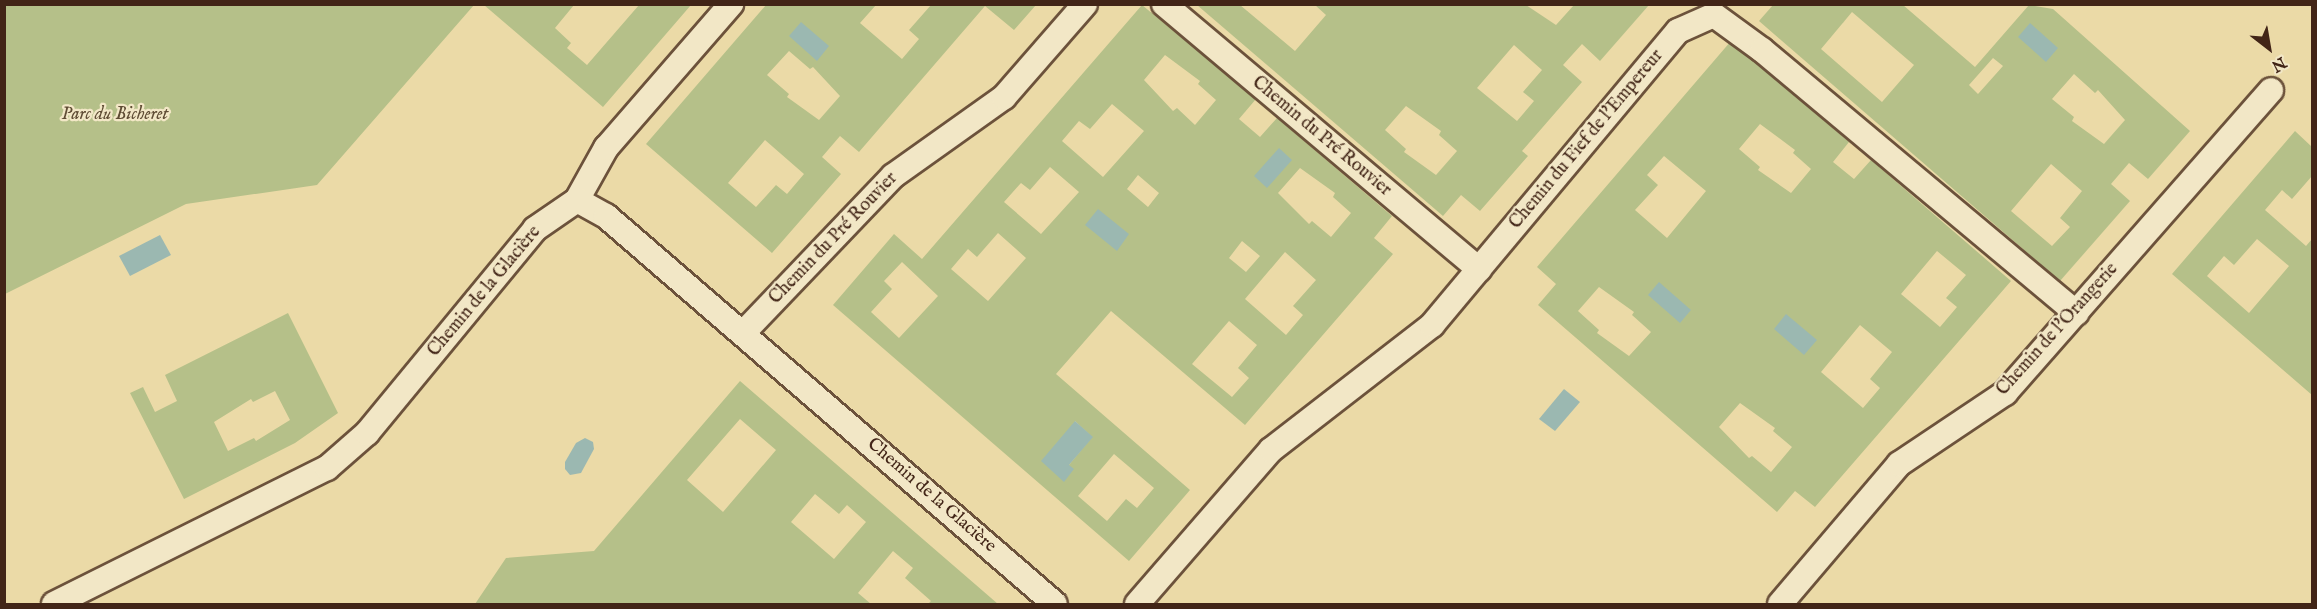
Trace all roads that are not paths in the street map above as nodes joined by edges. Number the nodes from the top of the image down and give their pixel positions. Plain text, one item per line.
1 (731, 4) edge
2 (1085, 4) edge
3 (1164, 4) edge
4 (2271, 90) dead end
5 (577, 200) junction
6 (1479, 269) junction
7 (2076, 313) junction
8 (743, 333) junction
9 (54, 604) edge
10 (1055, 604) edge
11 (1137, 604) edge
12 (1780, 604) edge

1 - 5 street
2 - 8 street, Chemin du Pré Rouvier
3 - 6 street, Chemin du Pré Rouvier
4 - 7 street, Chemin de l'Orangerie
5 - 8 street, Chemin de la Glacière
5 - 9 street, Chemin de la Glacière
6 - 7 street, Chemin du Fief de l'Empereur
6 - 11 street, Chemin du Fief de l'Empereur
7 - 12 street, Chemin de l'Orangerie
8 - 10 street, Chemin de la Glacière

